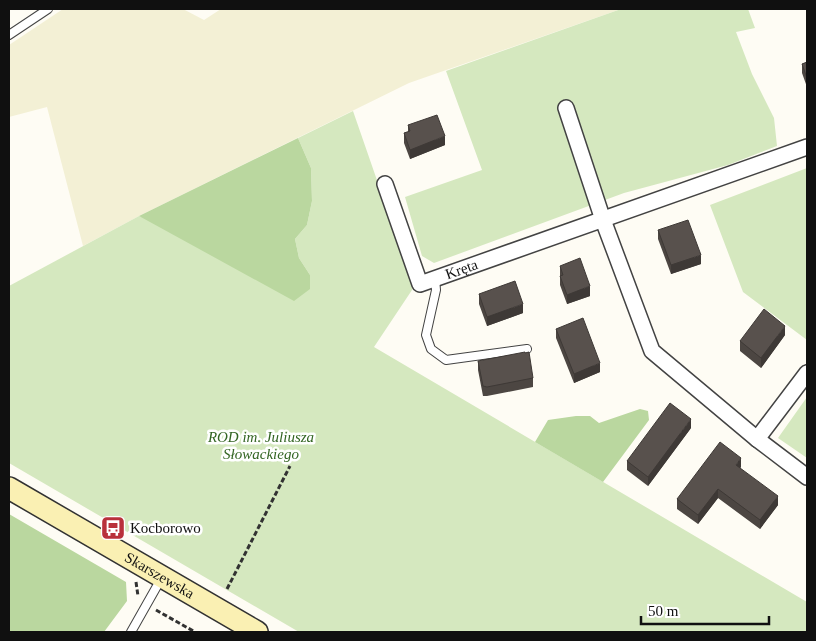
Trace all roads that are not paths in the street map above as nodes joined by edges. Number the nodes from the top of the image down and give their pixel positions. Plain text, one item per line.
1 (48, 9) edge
2 (9, 35) edge
3 (566, 108) dead end
4 (807, 147) edge
5 (385, 184) dead end
6 (603, 220) junction
7 (434, 279) junction
8 (527, 349) dead end
9 (807, 373) edge
10 (757, 438) junction
11 (807, 477) edge
12 (9, 488) edge
13 (162, 577) junction
14 (131, 632) edge
15 (257, 632) edge

1 - 2 lane
3 - 6 street
4 - 6 street, Kręta
5 - 7 street, Kręta
6 - 7 street, Kręta
6 - 10 street
7 - 8 lane
9 - 10 street
10 - 11 street
12 - 13 main road, Skarszewska
13 - 14 lane
13 - 15 main road, Skarszewska

